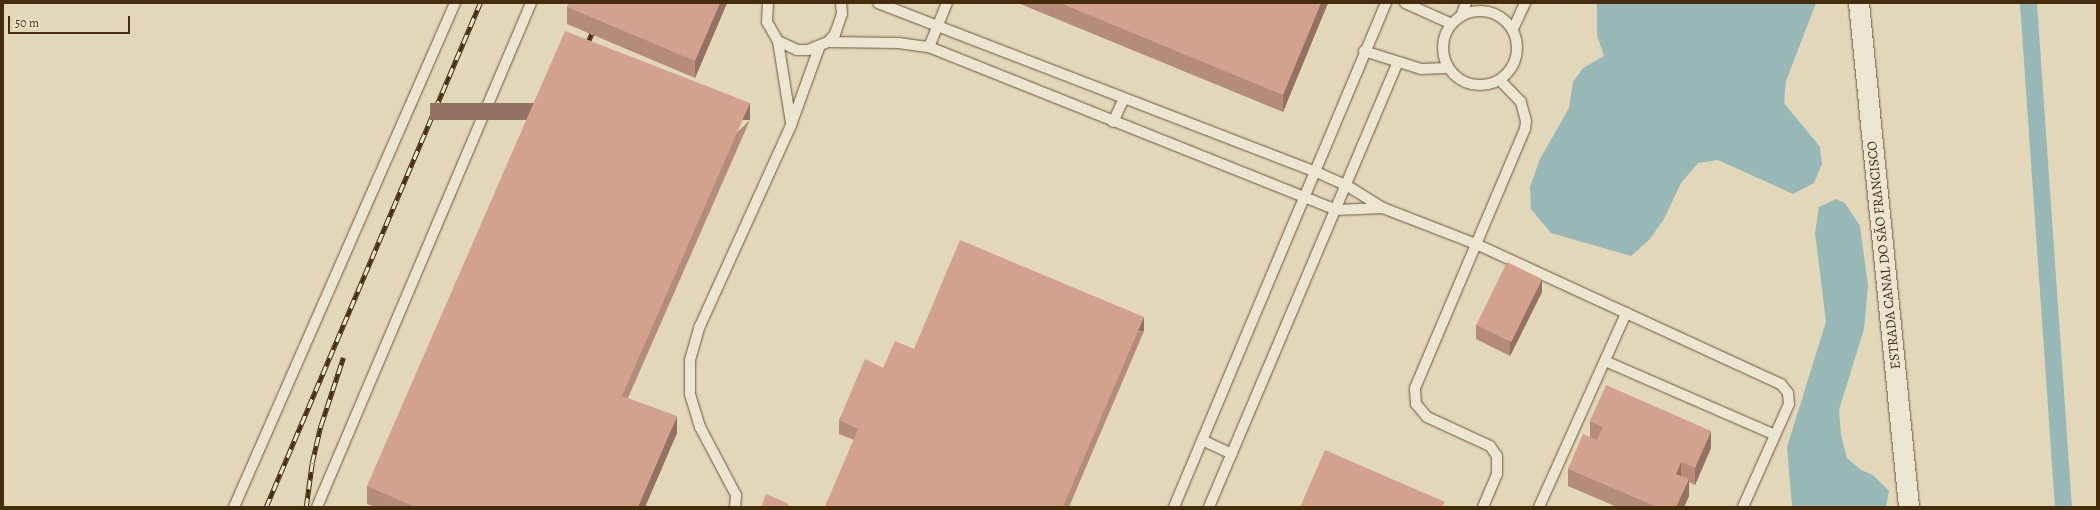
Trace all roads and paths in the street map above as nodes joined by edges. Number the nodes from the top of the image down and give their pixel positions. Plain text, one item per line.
1 (455, 3) edge
2 (531, 3) edge
3 (768, 3) edge
4 (841, 3) edge
5 (878, 3) edge
6 (947, 3) edge
7 (1386, 3) edge
8 (1406, 3) edge
9 (1466, 3) edge
10 (1525, 3) edge
11 (1859, 3) edge
12 (1461, 16) junction
13 (1452, 24) junction
14 (938, 26) junction
15 (1512, 29) junction
16 (778, 40) junction
17 (828, 42) junction
18 (929, 47) junction
19 (819, 48) junction
20 (1364, 51) junction
21 (1397, 64) junction
22 (1448, 68) junction
23 (1500, 80) junction
24 (1124, 98) junction
25 (1113, 122) junction
26 (791, 125) junction
27 (1314, 171) junction
28 (1346, 185) junction
29 (1302, 198) junction
30 (1384, 208) junction
31 (1336, 210) junction
32 (1476, 244) junction
33 (1626, 313) junction
34 (1605, 361) junction
35 (1775, 435) junction
36 (1202, 440) junction
37 (1232, 454) junction
38 (234, 507) edge
39 (316, 507) edge
40 (735, 507) edge
41 (1174, 507) edge
42 (1209, 507) edge
43 (1483, 507) edge
44 (1539, 507) edge
45 (1743, 507) edge
46 (1909, 507) edge

1 - 38 lane
2 - 39 lane
3 - 16 lane
4 - 17 lane
5 - 14 lane
6 - 14 lane
7 - 20 lane
8 - 13 lane
9 - 12 lane
10 - 15 lane
11 - 46 street, ESTRADA CANAL DO SÃO FRANCISCO
12 - 13 lane
12 - 15 lane
13 - 22 lane
14 - 18 lane
14 - 24 lane
15 - 23 lane
16 - 19 lane
16 - 26 lane
17 - 18 lane
17 - 19 lane
18 - 25 lane
19 - 26 lane
20 - 21 lane
20 - 27 lane
21 - 22 lane
21 - 28 lane
22 - 23 lane
23 - 32 lane
24 - 25 lane
24 - 27 lane
25 - 29 lane
26 - 40 lane
27 - 28 lane
27 - 29 lane
28 - 30 lane
28 - 31 lane
29 - 31 lane
29 - 36 lane
30 - 31 lane
30 - 32 lane
31 - 37 lane
32 - 33 lane
32 - 43 lane
33 - 34 lane
33 - 35 lane
34 - 35 lane
34 - 44 lane
35 - 45 lane
36 - 37 lane
36 - 41 lane
37 - 42 lane

